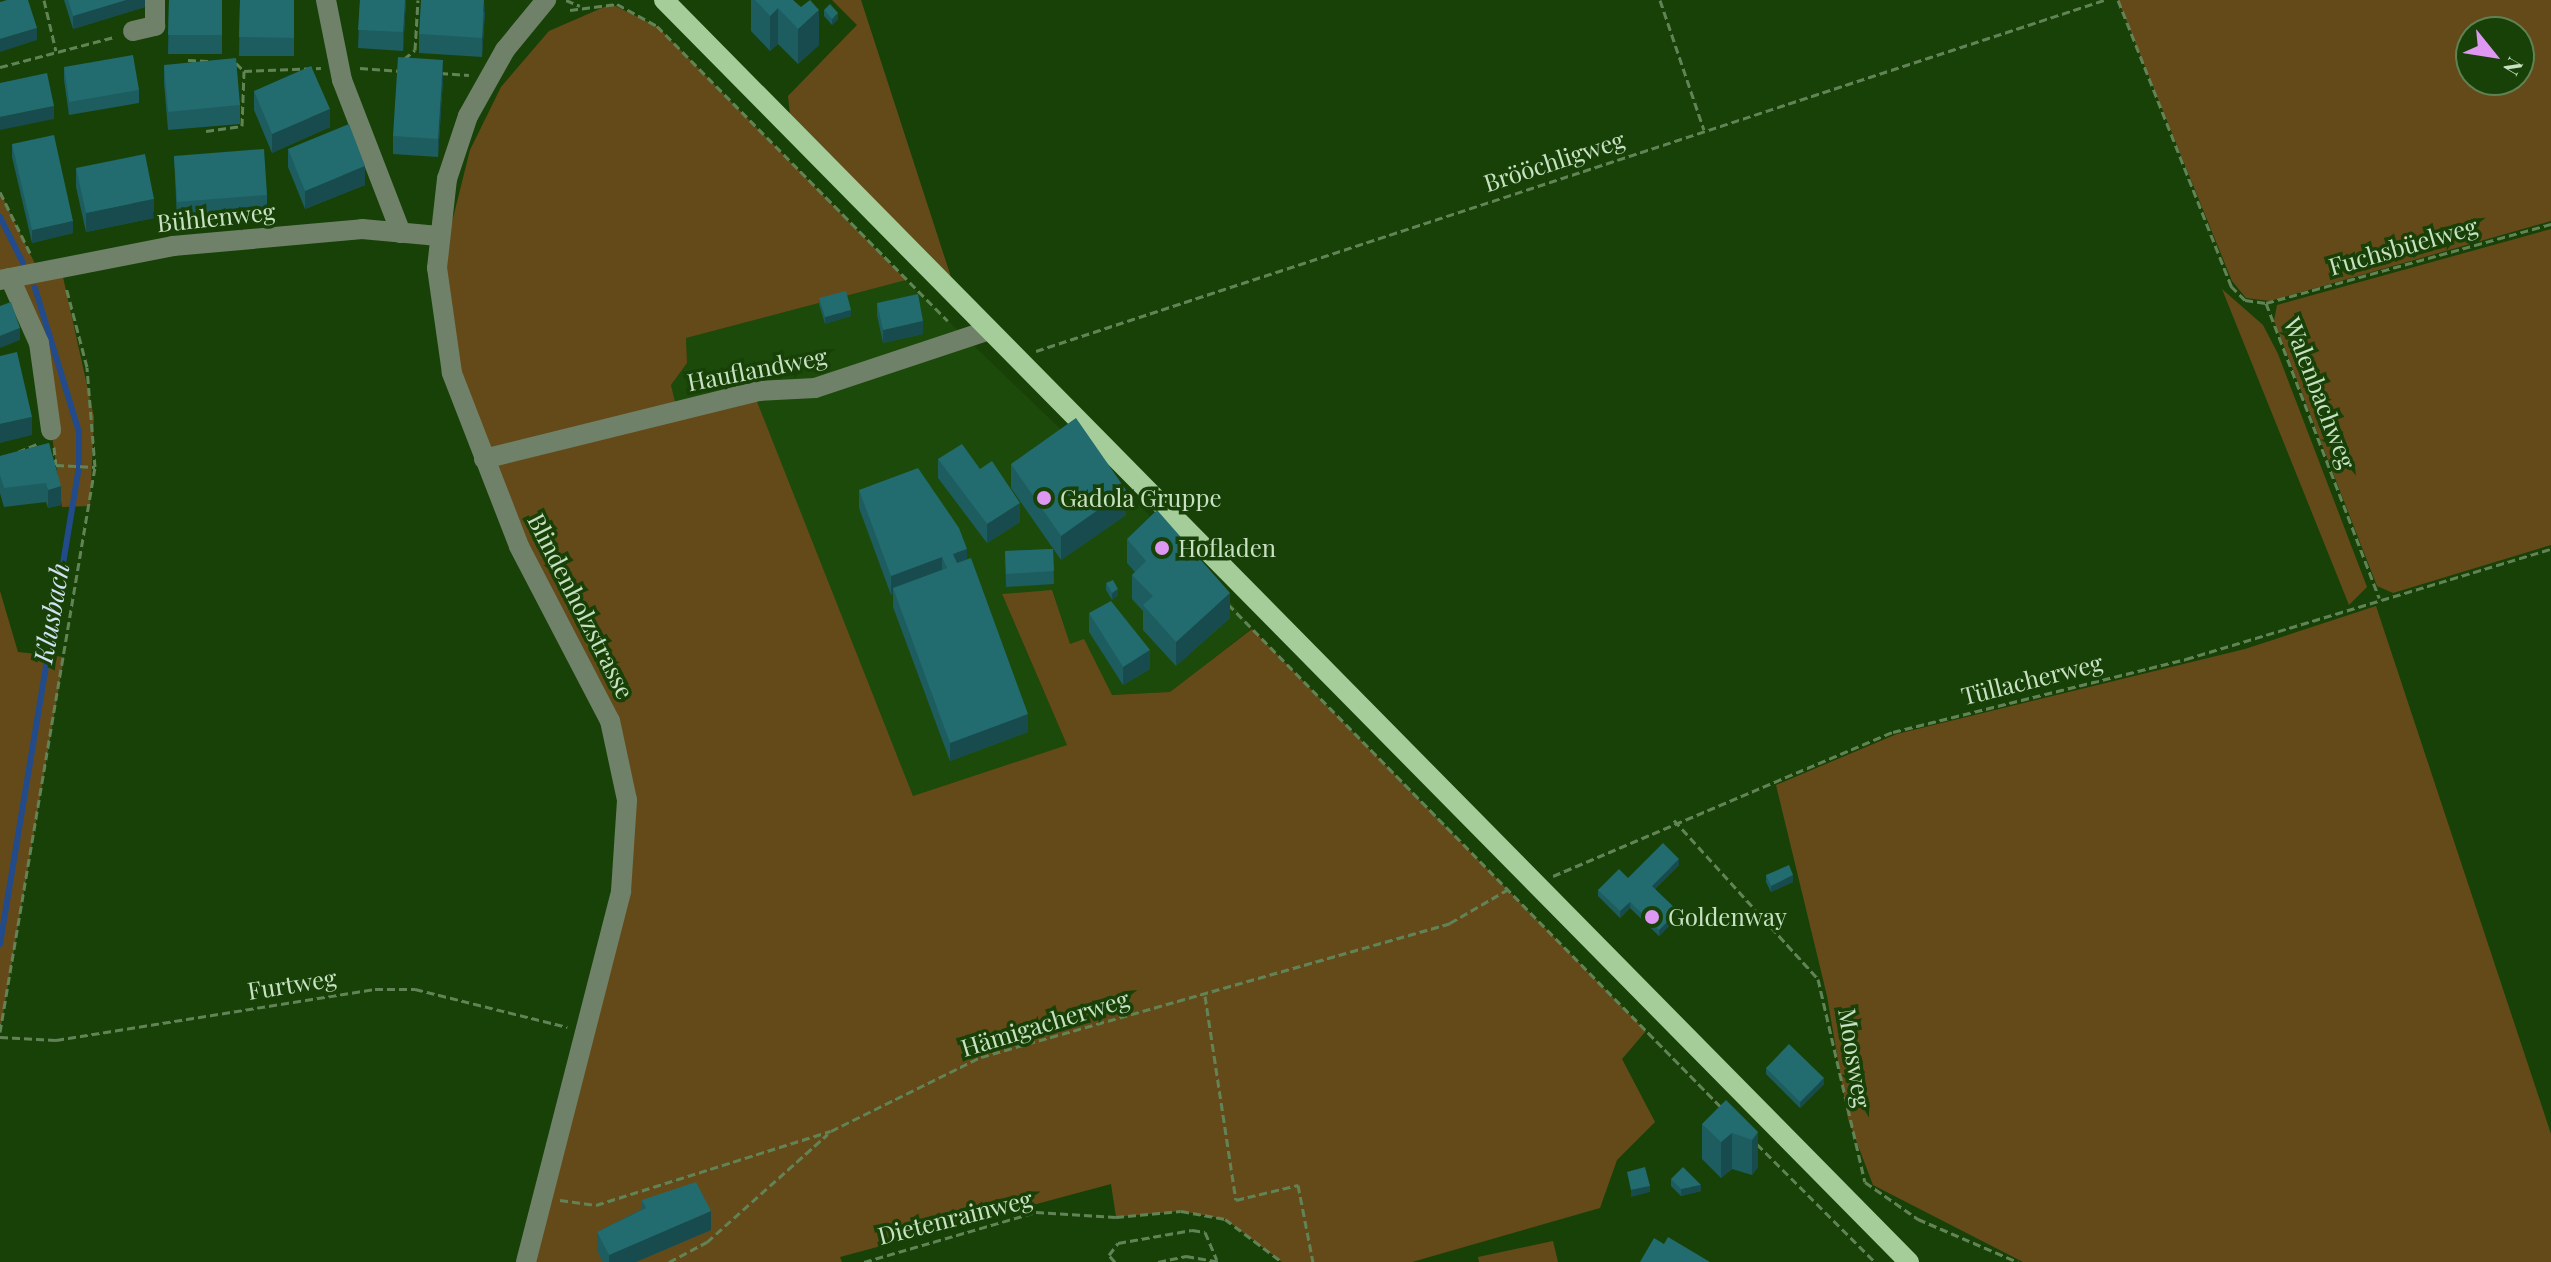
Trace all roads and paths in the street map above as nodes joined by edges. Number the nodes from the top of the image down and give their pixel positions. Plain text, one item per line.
1 (44, 0) edge
2 (155, 0) edge
3 (326, 0) edge
4 (418, 0) edge
5 (546, 0) edge
6 (566, 0) edge
7 (664, 0) edge
8 (1660, 0) edge
9 (2104, 0) edge
10 (2118, 0) edge
11 (583, 7) junction
12 (570, 10) dead end
13 (133, 31) joint
14 (56, 52) junction
15 (188, 60) edge
16 (216, 62) edge
17 (230, 62) edge
18 (0, 67) edge
19 (339, 67) junction
20 (244, 71) junction
21 (403, 71) junction
22 (418, 72) edge
23 (432, 73) edge
24 (488, 76) junction
25 (1704, 130) junction
26 (206, 131) dead end
27 (0, 192) edge
28 (2551, 224) edge
29 (401, 233) junction
30 (439, 236) junction
31 (61, 268) junction
32 (39, 273) junction
33 (5, 279) edge
34 (2266, 303) junction
35 (989, 330) junction
36 (969, 341) junction
37 (1016, 357) junction
38 (51, 430) joint
39 (14, 454) edge
40 (484, 459) junction
41 (56, 465) edge
42 (95, 467) junction
43 (2551, 549) edge
44 (1220, 595) edge
45 (2379, 598) junction
46 (1674, 820) junction
47 (1531, 881) junction
48 (1507, 889) junction
49 (1205, 996) junction
50 (586, 1032) junction
51 (0, 1035) edge
52 (1727, 1113) edge
53 (831, 1131) junction
54 (1747, 1134) edge
55 (544, 1196) junction
56 (1218, 1261) edge
57 (526, 1262) edge
58 (669, 1262) edge
59 (864, 1262) edge
60 (1115, 1262) edge
61 (1158, 1262) edge
62 (1282, 1262) edge
63 (1313, 1262) edge
64 (1875, 1262) edge
65 (1909, 1262) edge
66 (2018, 1262) edge

1 - 14 path
2 - 13 street
3 - 19 street
4 - 21 path
5 - 24 street, Blindenholzstrasse
6 - 11 path
7 - 35 main road
8 - 25 path
9 - 25 path, Brööchligweg
10 - 34 path, Walenbachweg
11 - 12 path
11 - 36 path
13 - 14 path
14 - 18 path
15 - 16 path
17 - 20 path
19 - 20 path
19 - 21 path
19 - 29 street
20 - 26 path
21 - 22 path
23 - 24 path
24 - 30 street, Blindenholzstrasse
25 - 37 path, Brööchligweg
27 - 32 path
28 - 34 path, Fuchsbüelweg
29 - 30 street, Bühlenweg
29 - 31 street, Bühlenweg
30 - 40 street, Blindenholzstrasse
31 - 32 street, Bühlenweg
31 - 42 path
32 - 33 street, Bühlenweg
33 - 38 street
34 - 45 path, Walenbachweg
35 - 36 street, Hauflandweg
35 - 37 main road
36 - 40 street, Hauflandweg
37 - 47 main road
38 - 39 path
40 - 50 street, Blindenholzstrasse
41 - 42 path
42 - 51 path
43 - 45 path, Tüllacherweg
44 - 48 path
45 - 46 path, Tüllacherweg
46 - 47 path, Tüllacherweg
46 - 66 path, Moosweg
47 - 48 path, Tüllacherweg
47 - 65 main road
48 - 49 path, Hämigacherweg
48 - 52 path
49 - 53 path, Hämigacherweg
49 - 63 path
50 - 51 path, Furtweg
50 - 55 street, Blindenholzstrasse
53 - 55 path, Hämigacherweg
53 - 58 path
54 - 64 path
55 - 57 street, Blindenholzstrasse
56 - 60 path
56 - 61 path
59 - 62 path, Dietenrainweg

